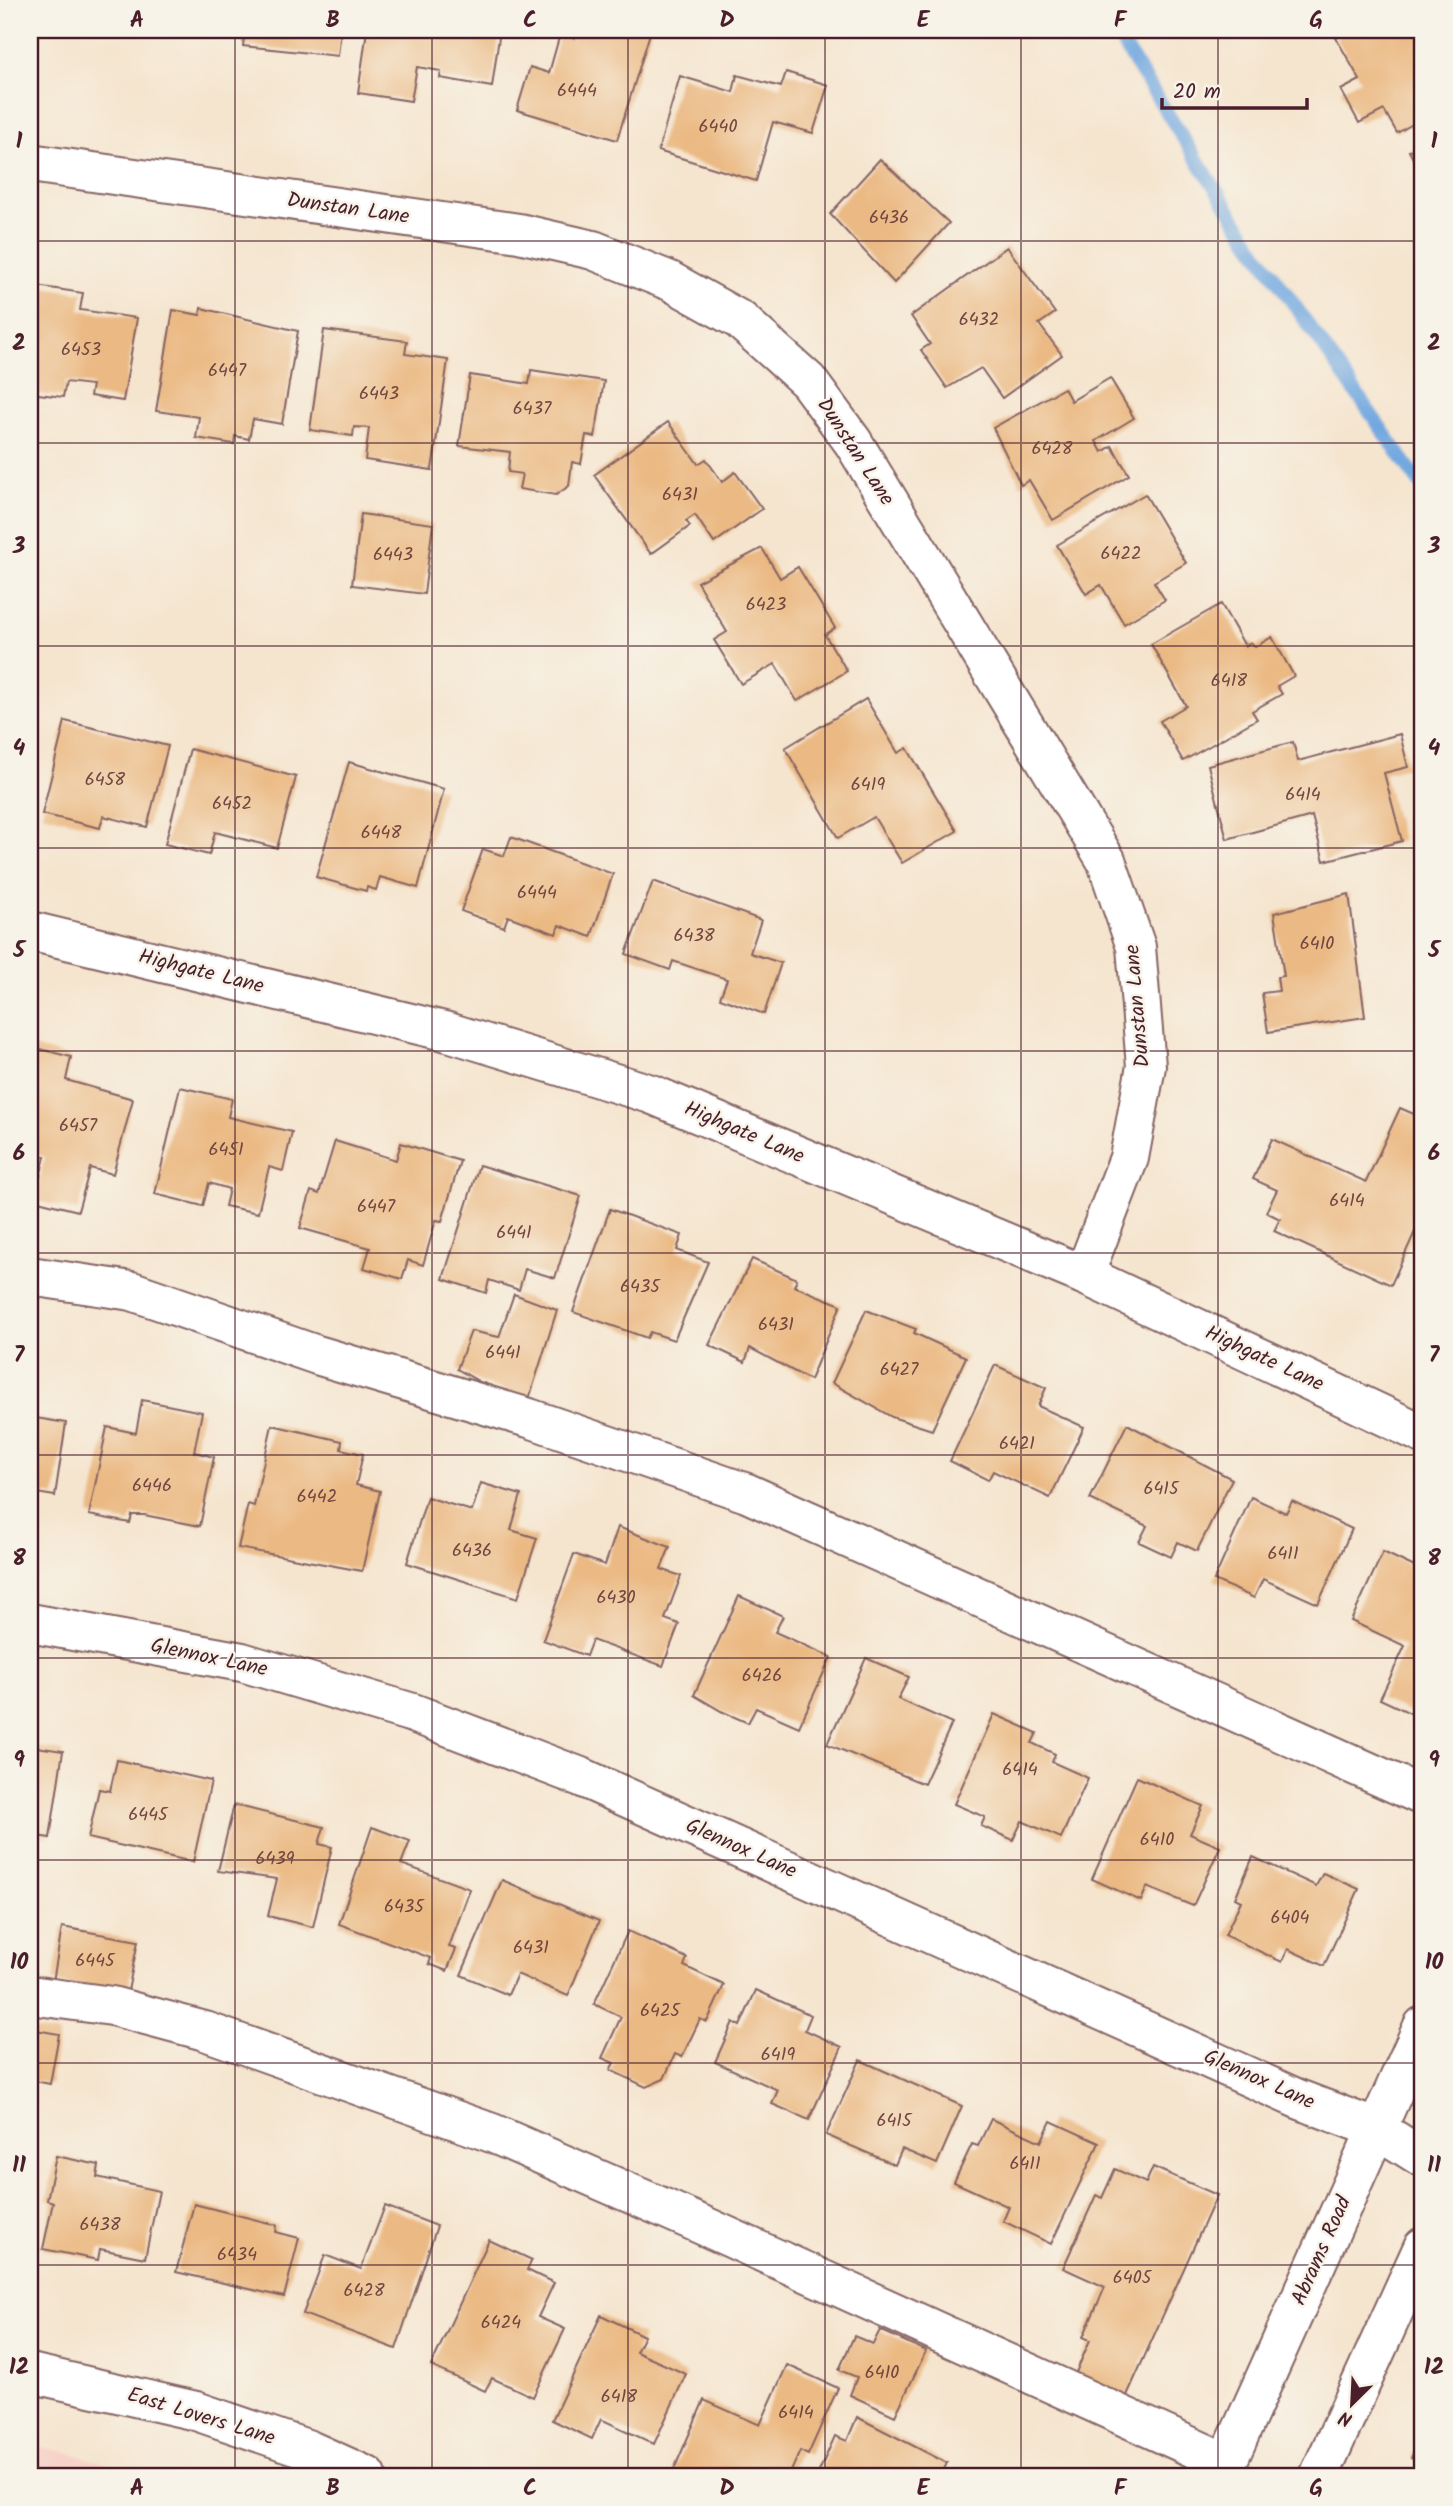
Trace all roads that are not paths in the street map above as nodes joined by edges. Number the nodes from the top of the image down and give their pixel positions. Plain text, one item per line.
1 (30, 163) edge
2 (30, 930) edge
3 (1084, 1275) junction
4 (30, 1276) edge
5 (1423, 1434) edge
6 (30, 1623) edge
7 (1423, 1796) edge
8 (30, 1995) edge
9 (1423, 2026) edge
10 (1377, 2129) junction
11 (1423, 2158) edge
12 (1423, 2247) edge
13 (30, 2373) edge
14 (1224, 2470) edge
15 (367, 2476) edge
16 (1320, 2476) edge

1 - 3 street, Dunstan Lane
2 - 3 street, Highgate Lane
3 - 5 street, Highgate Lane
4 - 7 street
6 - 10 street, Glennox Lane
8 - 14 street
9 - 10 street, Abrams Road
10 - 11 street, Glennox Lane
10 - 14 street, Abrams Road
12 - 16 street
13 - 15 street, East Lovers Lane

